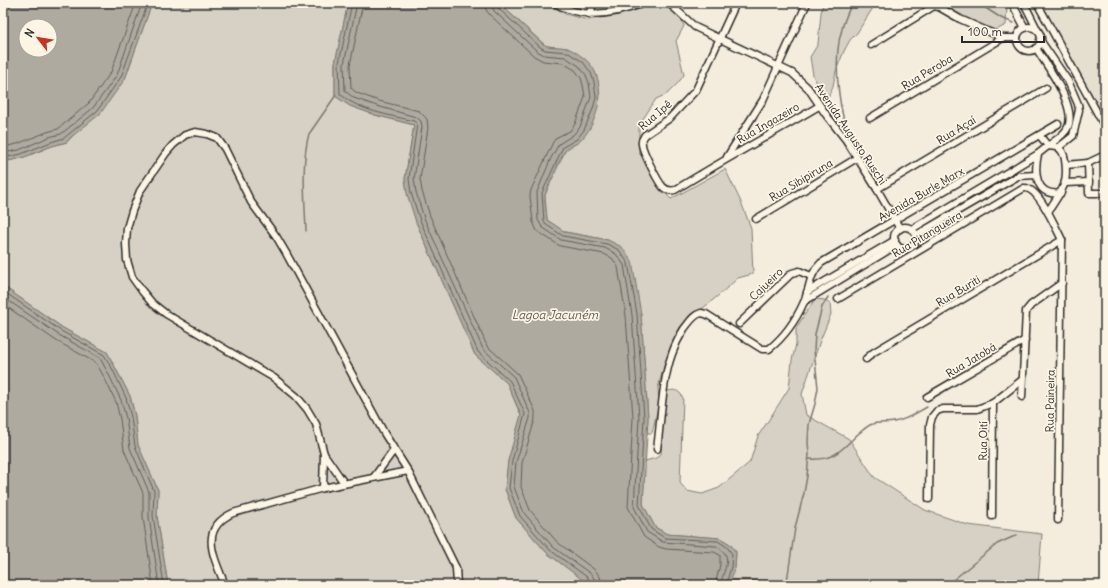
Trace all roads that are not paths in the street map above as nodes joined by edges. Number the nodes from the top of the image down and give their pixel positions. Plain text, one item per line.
1 (556, 3) edge
2 (594, 3) edge
3 (644, 3) edge
4 (669, 3) edge
5 (736, 3) edge
6 (807, 3) edge
7 (1012, 3) edge
8 (1024, 3) edge
9 (1037, 3) edge
10 (589, 14) junction
11 (1025, 28) junction
12 (1038, 33) junction
13 (720, 38) junction
14 (1003, 38) junction
15 (1017, 38) junction
16 (1040, 40) junction
17 (871, 45) dead end
18 (1036, 48) junction
19 (778, 67) junction
20 (1046, 88) dead end
21 (819, 106) junction
22 (870, 118) dead end
23 (1058, 124) dead end
24 (1105, 127) edge
25 (1040, 136) junction
26 (1048, 146) junction
27 (1059, 148) junction
28 (1038, 154) junction
29 (1105, 155) edge
30 (726, 158) junction
31 (857, 158) junction
32 (1088, 163) junction
33 (1066, 164) junction
34 (1036, 175) junction
35 (1089, 182) junction
36 (1065, 183) junction
37 (877, 189) junction
38 (1049, 193) junction
39 (1061, 193) junction
40 (1105, 193) edge
41 (1054, 202) junction
42 (1048, 212) junction
43 (756, 219) dead end
44 (895, 220) junction
45 (900, 229) junction
46 (912, 229) junction
47 (916, 235) junction
48 (1062, 240) junction
49 (896, 243) junction
50 (910, 248) junction
51 (914, 254) junction
52 (811, 276) junction
53 (1062, 283) junction
54 (807, 292) junction
55 (838, 299) dead end
56 (805, 301) junction
57 (739, 324) dead end
58 (1025, 340) junction
59 (866, 359) dead end
60 (1022, 380) junction
61 (1022, 397) dead end
62 (927, 398) dead end
63 (993, 403) junction
64 (657, 449) dead end
65 (394, 450) junction
66 (324, 454) junction
67 (408, 471) junction
68 (374, 477) junction
69 (344, 484) junction
70 (323, 488) junction
71 (929, 499) dead end
72 (992, 516) dead end
73 (1058, 520) dead end
74 (225, 585) edge
75 (457, 585) edge

1 - 10 street
2 - 10 street
3 - 10 street
4 - 13 street, Avenida Augusto Ruschi
5 - 13 street
6 - 19 street
7 - 11 street
8 - 12 street
9 - 24 street
11 - 12 street
11 - 15 street
12 - 16 street
13 - 19 street, Avenida Augusto Ruschi
13 - 30 street, Rua Ipê
14 - 15 street
14 - 17 street
14 - 22 street, Rua Peroba
15 - 18 street
16 - 18 street
16 - 27 street
18 - 26 street
19 - 21 street, Avenida Augusto Ruschi
19 - 30 street
20 - 37 street, Rua Açaí
21 - 30 street, Rua Ingazeiro
21 - 31 street, Avenida Augusto Ruschi
23 - 25 street, Avenida Burle Marx
25 - 26 street
25 - 44 street, Avenida Burle Marx
26 - 27 street
26 - 28 street
27 - 33 street
28 - 34 street
28 - 46 street
29 - 32 street
31 - 37 street, Avenida Augusto Ruschi
31 - 43 street, Rua Sibipiruna
32 - 33 street
32 - 35 street
33 - 36 street
34 - 38 street
34 - 47 street
35 - 36 street
35 - 40 street
36 - 39 street
37 - 44 street, Avenida Augusto Ruschi
38 - 39 street
38 - 41 street
39 - 41 street
41 - 42 street
42 - 48 street
42 - 51 street, Rua Pitangueira
44 - 45 street, Avenida Augusto Ruschi
44 - 52 street, Avenida Burle Marx
45 - 46 street
45 - 49 street
46 - 47 street
47 - 50 street
48 - 53 street, Rua Paineira
48 - 59 street, Rua Buriti
49 - 50 street
49 - 54 street
49 - 56 street, Avenida Burle Marx
50 - 51 street
51 - 55 street, Rua Pitangueira
52 - 54 street, Avenida Burle Marx
52 - 57 street, Cajueiro
53 - 58 street
53 - 73 street, Rua Paineira
54 - 56 street, Avenida Burle Marx
56 - 64 street, Avenida Burle Marx
58 - 60 street
58 - 62 street, Rua Jatobá
60 - 61 street
60 - 63 street
63 - 71 street
63 - 72 street, Rua Oití
65 - 66 street
65 - 67 street
65 - 68 street
66 - 69 street
66 - 70 street
67 - 68 street
67 - 75 street
68 - 69 street
69 - 70 street
70 - 74 street

